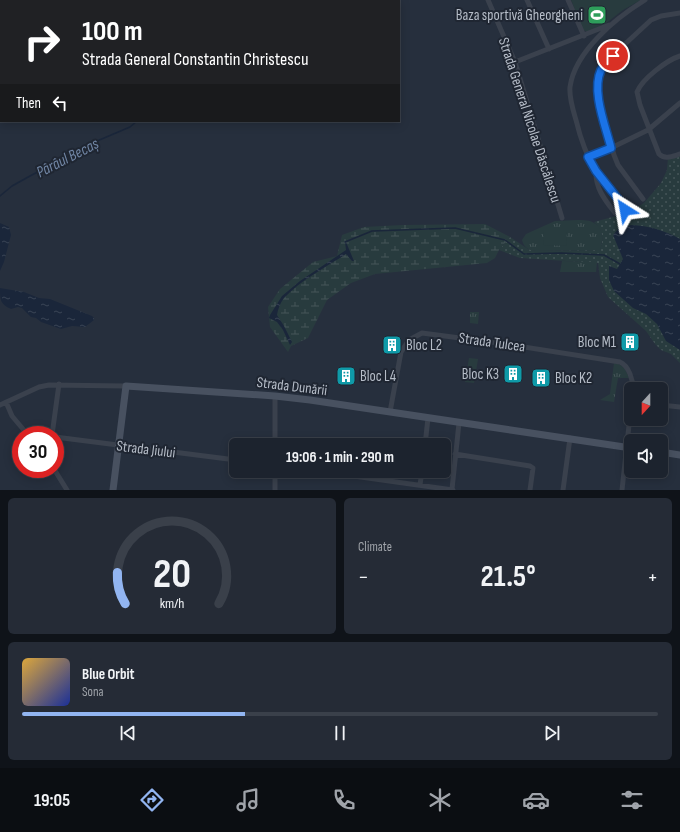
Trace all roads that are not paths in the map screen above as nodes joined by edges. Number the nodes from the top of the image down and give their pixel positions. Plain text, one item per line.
1 (488, 0) edge
2 (527, 0) edge
3 (568, 0) edge
4 (645, 0) edge
5 (680, 13) edge
6 (613, 23) junction
7 (584, 36) junction
8 (549, 49) junction
9 (680, 56) edge
10 (514, 62) junction
11 (680, 103) edge
12 (648, 130) junction
13 (611, 148) junction
14 (680, 154) edge
15 (588, 157) junction
16 (596, 171) junction
17 (643, 199) dead end
18 (562, 218) dead end
19 (632, 382) edge
20 (59, 384) junction
21 (126, 386) junction
22 (276, 396) junction
23 (6, 402) junction
24 (0, 405) edge
25 (668, 406) edge
26 (680, 407) edge
27 (390, 412) junction
28 (428, 418) junction
29 (459, 423) junction
30 (20, 426) edge
31 (53, 426) edge
32 (276, 438) edge
33 (426, 438) edge
34 (570, 438) junction
35 (64, 439) edge
36 (118, 445) junction
37 (624, 447) edge
38 (668, 453) edge
39 (455, 454) junction
40 (680, 455) edge
41 (229, 459) edge
42 (60, 478) edge
43 (275, 478) edge
44 (369, 478) edge
45 (421, 478) edge
46 (624, 478) edge
47 (420, 485) junction
48 (67, 490) edge
49 (113, 490) edge
50 (275, 490) edge
51 (452, 490) edge
52 (530, 490) edge
53 (563, 490) edge
54 (622, 490) edge

1 - 10 street, Strada General Nicolae Dăscălescu
2 - 8 street
3 - 7 street
4 - 6 street
5 - 13 street
6 - 7 street
6 - 15 street
7 - 8 street
8 - 10 street
9 - 12 street
10 - 18 street, Strada General Nicolae Dăscălescu
11 - 12 street
12 - 13 street
12 - 14 street
13 - 15 street
13 - 17 street
15 - 16 street
16 - 16 street
19 - 27 street, Strada Tulcea
20 - 21 street, Strada Dunării
20 - 23 street, Strada Dunării
20 - 31 street
21 - 22 street, Strada Dunării
21 - 36 street
22 - 27 street, Strada Dunării
22 - 32 street
23 - 24 street, Strada Dunării
23 - 30 street
25 - 26 street
27 - 28 street, Strada Dunării
28 - 29 street, Strada Dunării
28 - 33 street
29 - 34 street, Strada Dunării
29 - 39 street
34 - 37 street, Strada Dunării
34 - 53 street
35 - 36 street, Strada Jiului
36 - 41 street, Strada Jiului
36 - 49 street
38 - 40 street
39 - 51 street
39 - 52 street
42 - 48 street
43 - 50 street
44 - 47 street
45 - 47 street
46 - 54 street
47 - 51 street

